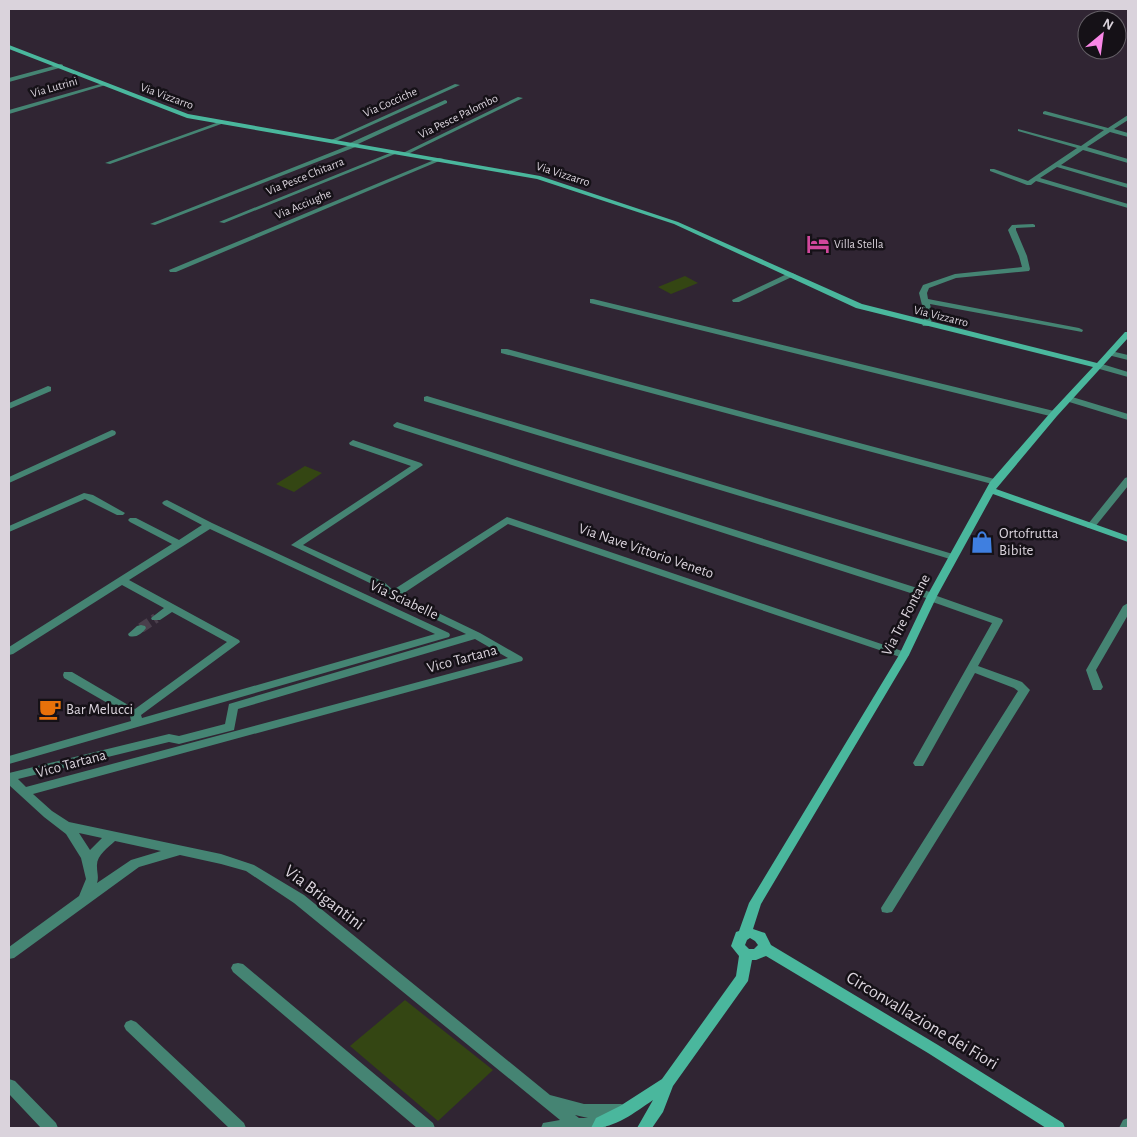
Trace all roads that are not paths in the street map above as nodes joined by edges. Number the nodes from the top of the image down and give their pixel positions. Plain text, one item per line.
1 (11, 49) edge
2 (61, 66) junction
3 (9, 80) edge
4 (106, 84) junction
5 (457, 85) dead end
6 (520, 98) dead end
7 (445, 102) dead end
8 (9, 112) edge
9 (1045, 113) dead end
10 (1128, 118) edge
11 (221, 123) junction
12 (1020, 130) dead end
13 (1108, 130) junction
14 (1128, 135) edge
15 (332, 141) junction
16 (354, 144) junction
17 (1081, 148) junction
18 (397, 152) junction
19 (406, 153) junction
20 (441, 159) junction
21 (1128, 161) edge
22 (108, 163) dead end
23 (1055, 165) junction
24 (992, 170) dead end
25 (1035, 179) junction
26 (1128, 186) edge
27 (1128, 206) edge
28 (222, 222) dead end
29 (153, 224) dead end
30 (1033, 226) dead end
31 (173, 270) dead end
32 (792, 275) junction
33 (736, 300) dead end
34 (593, 301) dead end
35 (927, 301) junction
36 (926, 324) junction
37 (1079, 330) dead end
38 (1128, 334) edge
39 (504, 351) dead end
40 (1111, 353) junction
41 (1128, 358) edge
42 (1099, 366) junction
43 (1128, 375) edge
44 (48, 389) dead end
45 (1069, 398) junction
46 (427, 399) dead end
47 (9, 406) edge
48 (1054, 414) junction
49 (1128, 417) edge
50 (397, 425) dead end
51 (112, 433) dead end
52 (354, 443) dead end
53 (9, 480) edge
54 (1128, 480) edge
55 (993, 486) junction
56 (167, 503) dead end
57 (120, 513) dead end
58 (133, 520) dead end
59 (209, 524) junction
60 (1091, 526) junction
61 (9, 529) edge
62 (1128, 539) edge
63 (179, 544) junction
64 (953, 557) junction
65 (121, 580) junction
66 (393, 595) junction
67 (932, 597) junction
68 (1128, 606) edge
69 (172, 608) junction
70 (156, 618) tunnel mouth
71 (476, 635) junction
72 (9, 652) edge
73 (904, 655) junction
74 (972, 668) junction
75 (68, 675) dead end
76 (1097, 687) dead end
77 (136, 719) junction
78 (9, 760) edge
79 (919, 763) dead end
80 (9, 778) edge
81 (23, 792) junction
82 (66, 826) junction
83 (112, 837) junction
84 (144, 843) junction
85 (179, 850) junction
86 (135, 863) junction
87 (90, 865) junction
88 (85, 899) junction
89 (886, 908) dead end
90 (745, 934) junction
91 (765, 948) junction
92 (9, 954) edge
93 (746, 954) junction
94 (238, 968) dead end
95 (131, 1026) dead end
96 (667, 1083) junction
97 (10, 1085) dead end
98 (547, 1100) junction
99 (625, 1111) junction
100 (1128, 1125) edge
101 (599, 1126) edge
102 (579, 1127) edge
103 (50, 1128) edge
104 (239, 1128) edge
105 (428, 1128) edge
106 (548, 1128) edge
107 (644, 1128) edge
108 (1058, 1128) edge
109 (1126, 1128) edge

1 - 2 street, Via Vizzarro
2 - 3 street
2 - 4 street, Via Vizzarro
4 - 8 street, Via Lutrini
4 - 11 street, Via Vizzarro
5 - 15 street, Via Cocciche
6 - 19 street, Via Pesce Palombo
7 - 16 street
9 - 13 street
10 - 13 street
11 - 15 street, Via Vizzarro
11 - 22 street
12 - 17 street
13 - 14 street
13 - 17 street
15 - 16 street, Via Vizzarro
16 - 18 street, Via Vizzarro
16 - 29 street
17 - 21 street
17 - 23 street
18 - 19 street, Via Vizzarro
18 - 28 street, Via Pesce Chitarra
19 - 20 street, Via Vizzarro
20 - 31 street, Via Acciughe
20 - 32 street, Via Vizzarro
23 - 25 street
23 - 26 street
24 - 25 street
25 - 27 street
30 - 35 street
32 - 33 street
32 - 36 street, Via Vizzarro
34 - 48 street
35 - 36 street
35 - 37 street
36 - 42 street, Via Vizzarro
38 - 40 street, Via Tre Fontane
39 - 55 street
40 - 41 street
40 - 42 street, Via Tre Fontane
42 - 43 street
42 - 45 street, Via Tre Fontane
44 - 47 street
45 - 48 street, Via Tre Fontane
45 - 49 street
46 - 64 street
48 - 55 street, Via Tre Fontane
50 - 67 street
51 - 53 street
52 - 66 street, Vico Tartana
54 - 60 street
55 - 60 street
55 - 64 street, Via Tre Fontane
56 - 59 street
57 - 61 street
58 - 63 street
59 - 63 street
59 - 77 street, Via Sciabelle
60 - 62 street
63 - 65 street
64 - 67 street, Via Tre Fontane
65 - 69 street
65 - 72 street
66 - 71 street, Vico Tartana
66 - 73 street, Via Nave Vittorio Veneto
67 - 73 street, Via Tre Fontane
67 - 74 street
68 - 76 street
69 - 70 street
69 - 77 street
71 - 80 street
71 - 81 street, Vico Tartana
73 - 90 street, Via Tre Fontane
74 - 79 street
74 - 89 street
75 - 77 street
77 - 78 street, Via Sciabelle
80 - 81 street, Via Brigantini
81 - 82 street, Via Brigantini
82 - 83 street, Via Brigantini
82 - 87 street
83 - 84 street, Via Brigantini
83 - 87 street
84 - 85 street, Via Brigantini
84 - 86 street
85 - 86 street
85 - 98 street, Via Brigantini
86 - 88 street
87 - 88 street
88 - 92 street
90 - 91 street
90 - 93 street
91 - 93 street
91 - 108 street, Circonvallazione dei Fiori
93 - 96 street
94 - 105 street
95 - 104 street
96 - 99 street
96 - 107 street
97 - 103 street
98 - 99 street
98 - 102 street, Via Brigantini
99 - 101 street
100 - 109 street
101 - 102 street
102 - 106 street

